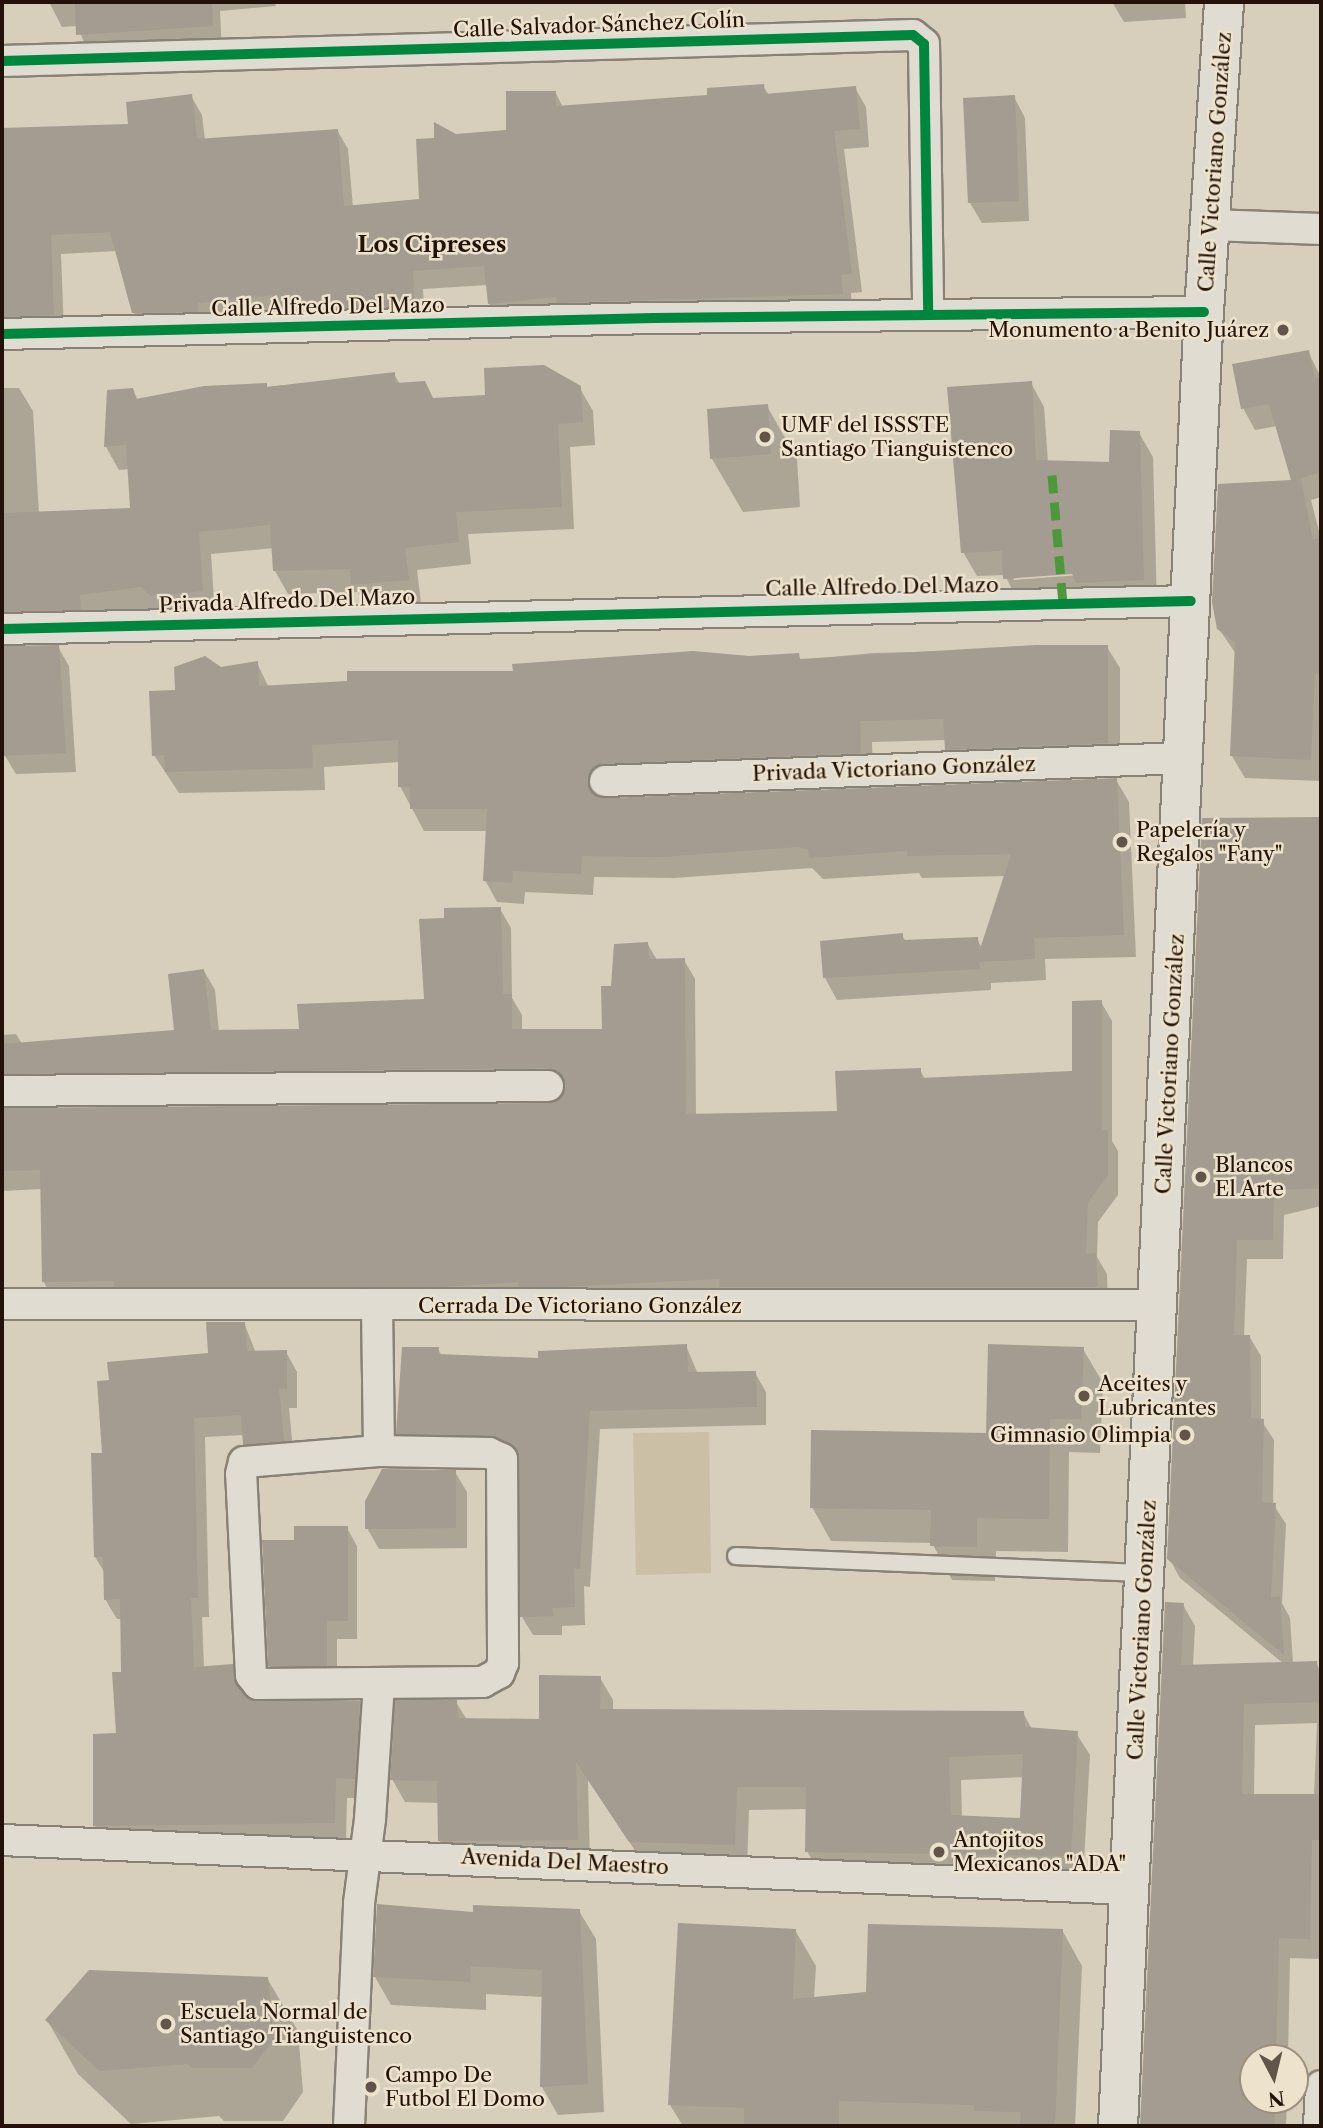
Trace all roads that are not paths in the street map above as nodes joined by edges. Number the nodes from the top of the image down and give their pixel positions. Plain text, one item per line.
1 (1227, 5) edge
2 (2, 61) edge
3 (1211, 225) junction
4 (1321, 229) edge
5 (1204, 312) junction
6 (928, 313) junction
7 (2, 334) edge
8 (1191, 601) junction
9 (573, 612) joint
10 (2, 629) edge
11 (1183, 758) junction
12 (605, 781) dead end
13 (548, 1086) dead end
14 (2, 1091) edge
15 (2, 1304) edge
16 (377, 1306) junction
17 (1159, 1306) junction
18 (379, 1451) junction
19 (736, 1556) dead end
20 (1145, 1573) junction
21 (379, 1683) junction
22 (2, 1840) edge
23 (366, 1853) junction
24 (1129, 1889) junction
25 (1321, 2086) edge
26 (349, 2126) edge
27 (1118, 2126) edge
28 (1320, 2126) edge

1 - 3 main road, Calle Victoriano González
2 - 6 street, Calle Salvador Sánchez Colín
3 - 4 street
3 - 5 main road, Calle Victoriano González
5 - 6 street, Calle Alfredo Del Mazo
5 - 8 main road, Calle Victoriano González
6 - 7 street, Calle Alfredo Del Mazo
8 - 9 street, Calle Alfredo Del Mazo
8 - 11 main road, Calle Victoriano González
9 - 10 street, Privada Alfredo Del Mazo
11 - 12 street, Privada Victoriano González
11 - 17 main road, Calle Victoriano González
13 - 14 street
15 - 16 street, Cerrada De Victoriano González
16 - 17 street, Cerrada De Victoriano González
16 - 18 street
17 - 20 main road, Calle Victoriano González
18 - 21 street
18 - 21 street
19 - 20 lane
20 - 24 main road, Calle Victoriano González
21 - 23 street
22 - 23 street, Avenida Del Maestro
23 - 24 street, Avenida Del Maestro
23 - 26 street
24 - 27 main road, Calle Victoriano González
25 - 28 street

